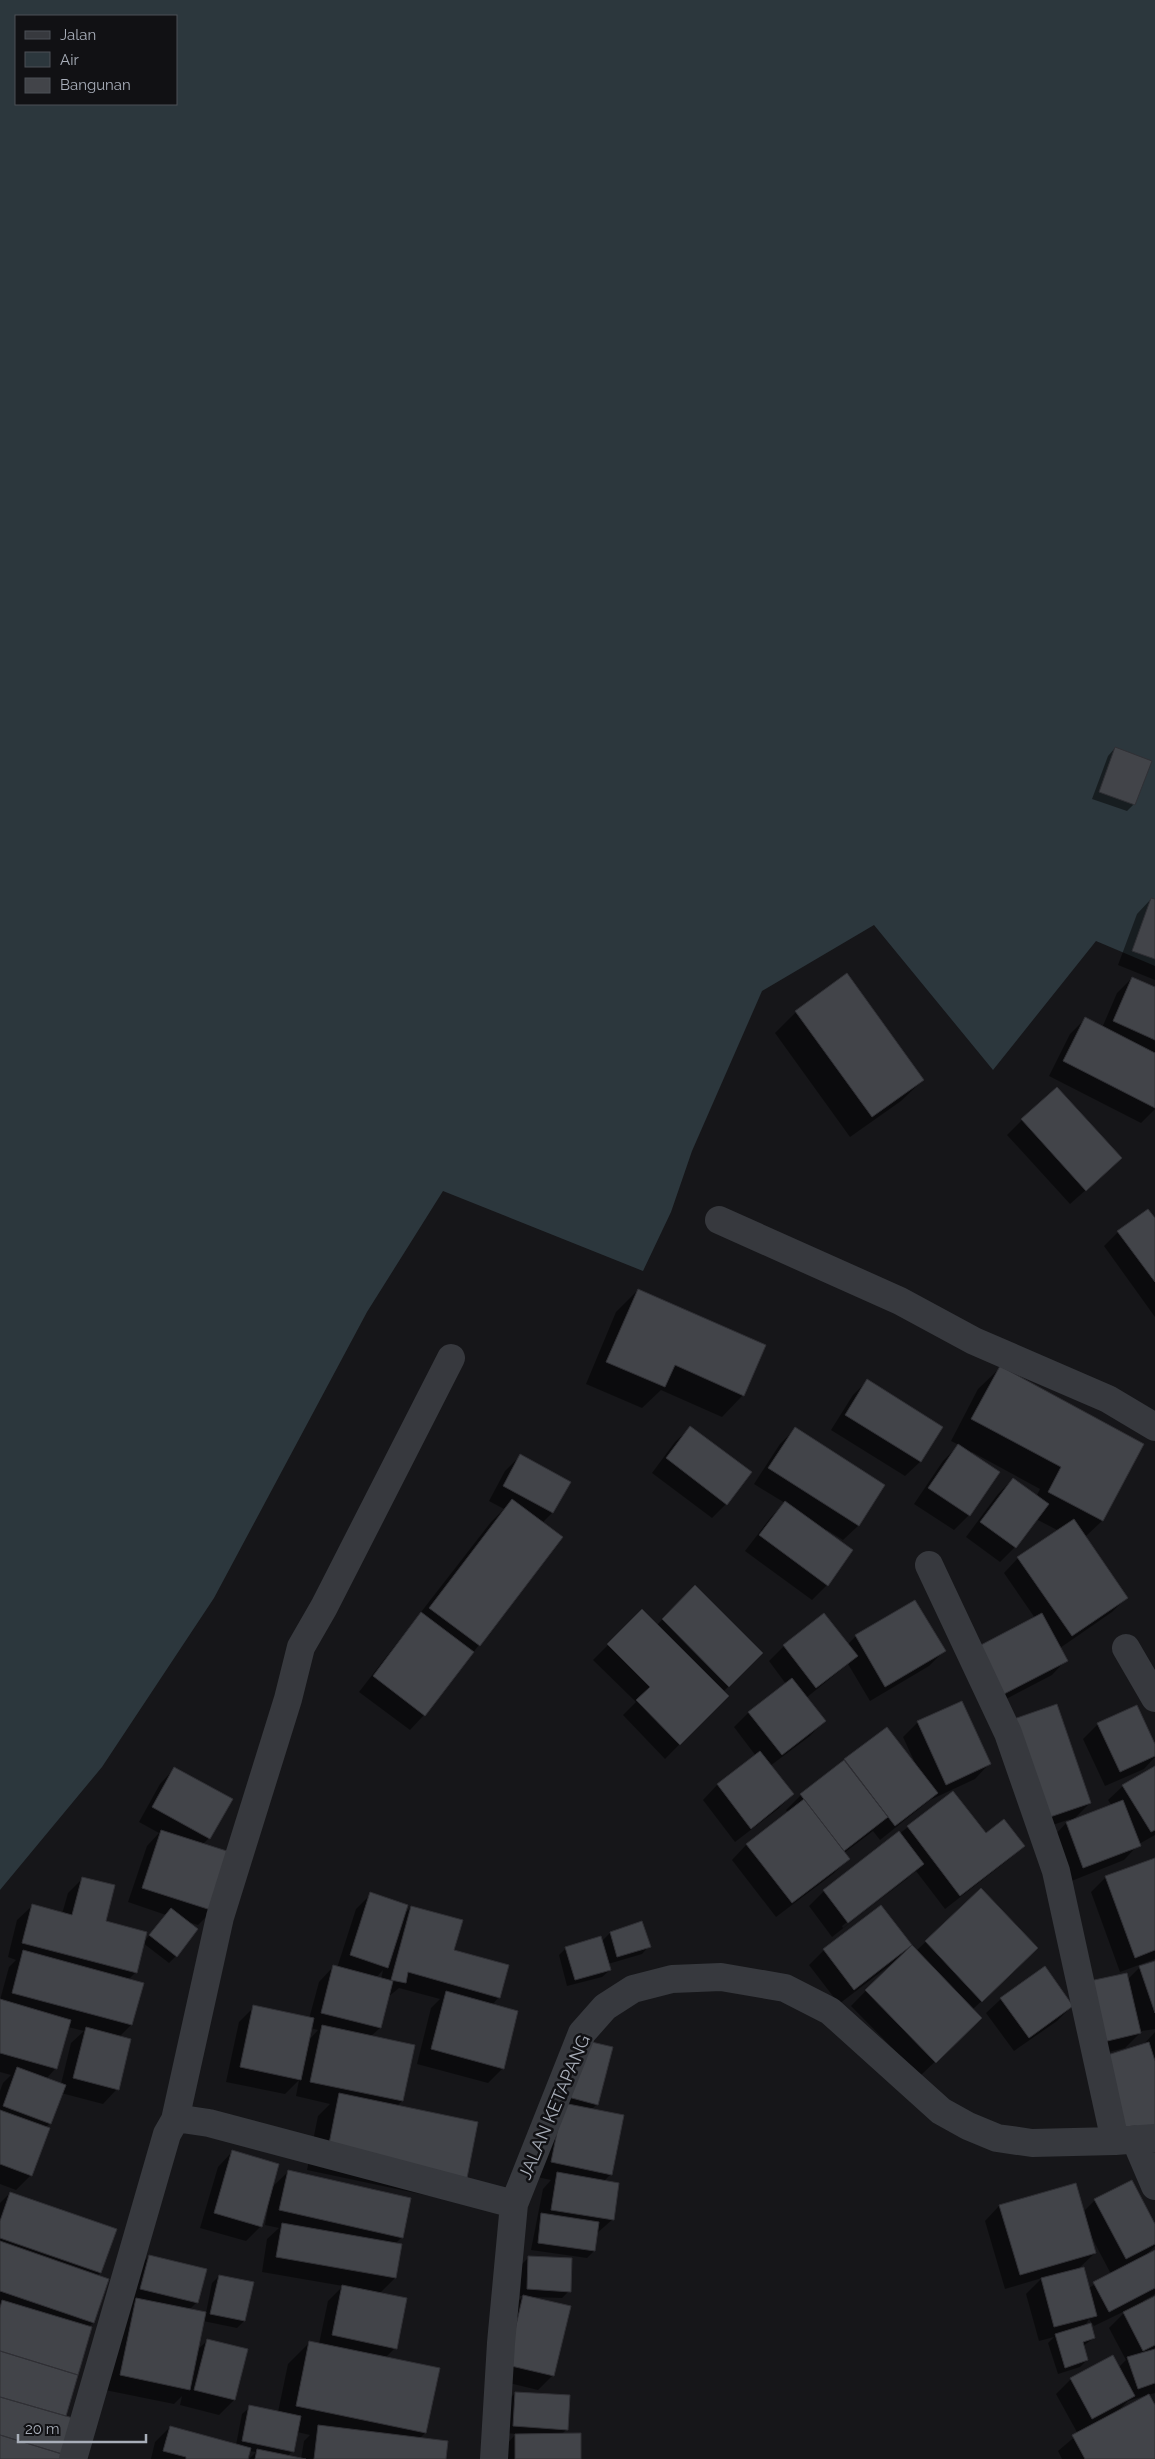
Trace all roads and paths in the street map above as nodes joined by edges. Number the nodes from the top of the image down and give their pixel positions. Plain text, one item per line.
1 (719, 1220) dead end
2 (451, 1358) dead end
3 (1155, 1427) edge
4 (929, 1565) dead end
5 (1126, 1648) dead end
6 (1155, 1698) edge
7 (175, 2120) junction
8 (1135, 2139) edge
9 (1155, 2186) edge
10 (514, 2204) junction
11 (73, 2459) edge
12 (494, 2459) edge

1 - 3 street
2 - 7 street
4 - 8 street
5 - 6 street
7 - 10 street
7 - 11 street
8 - 9 street
8 - 10 street, JALAN KETAPANG
10 - 12 street, JALAN KETAPANG

